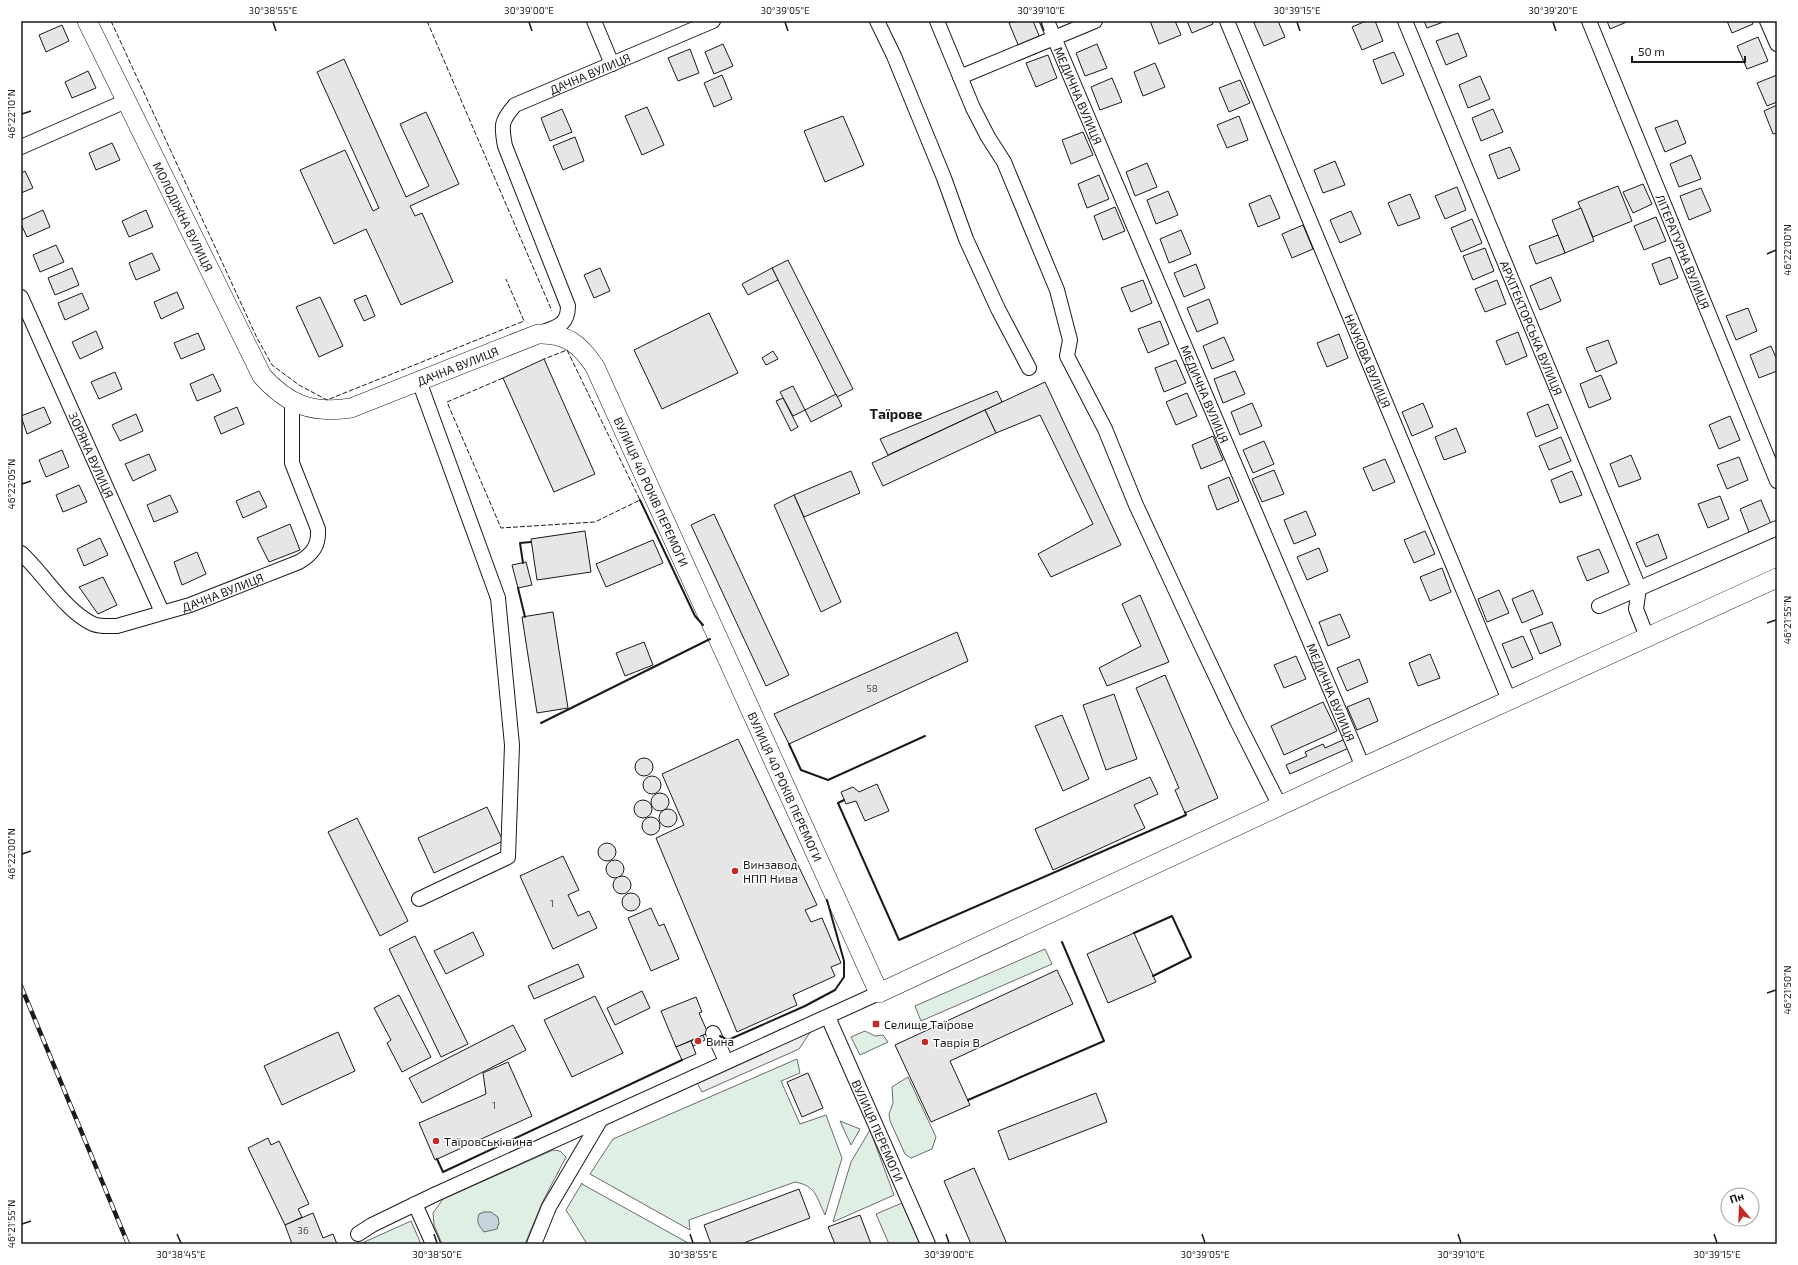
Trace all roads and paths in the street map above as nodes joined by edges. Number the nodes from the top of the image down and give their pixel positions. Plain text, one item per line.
1 (87, 21) edge
2 (594, 21) edge
3 (713, 21) edge
4 (877, 21) edge
5 (937, 21) edge
6 (1048, 21) edge
7 (1095, 21) edge
8 (1227, 21) edge
9 (1405, 21) edge
10 (1589, 21) edge
11 (1768, 21) edge
12 (1054, 37) junction
13 (1777, 44) edge
14 (612, 64) junction
15 (960, 77) junction
16 (126, 101) junction
17 (21, 147) edge
18 (21, 297) edge
19 (538, 334) junction
20 (1029, 368) dead end
21 (419, 380) junction
22 (292, 402) junction
23 (1777, 481) edge
24 (1777, 528) edge
25 (21, 553) edge
26 (1777, 578) edge
27 (1639, 588) junction
28 (1600, 606) dead end
29 (162, 612) junction
30 (1647, 637) junction
31 (1509, 700) junction
32 (1363, 767) junction
33 (1280, 806) junction
34 (420, 899) dead end
35 (879, 993) junction
36 (828, 1016) junction
37 (713, 1033) dead end
38 (726, 1062) junction
39 (601, 1118) junction
40 (415, 1204) junction
41 (358, 1234) dead end
42 (433, 1244) edge
43 (534, 1244) edge
44 (928, 1244) edge

1 - 16 street, МОЛОДІЖНА ВУЛИЦЯ
2 - 14 street
3 - 14 street, ДАЧНА ВУЛИЦЯ
4 - 20 street
5 - 15 street
6 - 12 street, МЕДИЧНА ВУЛИЦЯ
7 - 12 street
8 - 31 street, НАУКОВА ВУЛИЦЯ
9 - 27 street, АРХІТЕКТОРСЬКА ВУЛИЦЯ
10 - 23 street, ЛІТЕРАТУРНА ВУЛИЦЯ
11 - 13 street
12 - 15 street
12 - 32 street, МЕДИЧНА ВУЛИЦЯ
14 - 19 street, ДАЧНА ВУЛИЦЯ
15 - 33 street
16 - 17 street
16 - 22 street, МОЛОДІЖНА ВУЛИЦЯ
18 - 29 street, ЗОРЯНА ВУЛИЦЯ
19 - 21 street, ДАЧНА ВУЛИЦЯ
19 - 35 street, ВУЛИЦЯ 40 РОКІВ ПЕРЕМОГИ
21 - 22 street, ДАЧНА ВУЛИЦЯ
21 - 34 street
22 - 29 street, ДАЧНА ВУЛИЦЯ
24 - 27 street
25 - 29 street, ДАЧНА ВУЛИЦЯ
26 - 30 street
27 - 28 street
27 - 30 street
30 - 31 street
31 - 32 street
32 - 33 street
33 - 35 street
35 - 36 street
36 - 38 street
36 - 44 street, ВУЛИЦЯ ПЕРЕМОГИ
37 - 38 street
38 - 39 street
39 - 40 street
39 - 43 street
40 - 41 street
40 - 42 street

